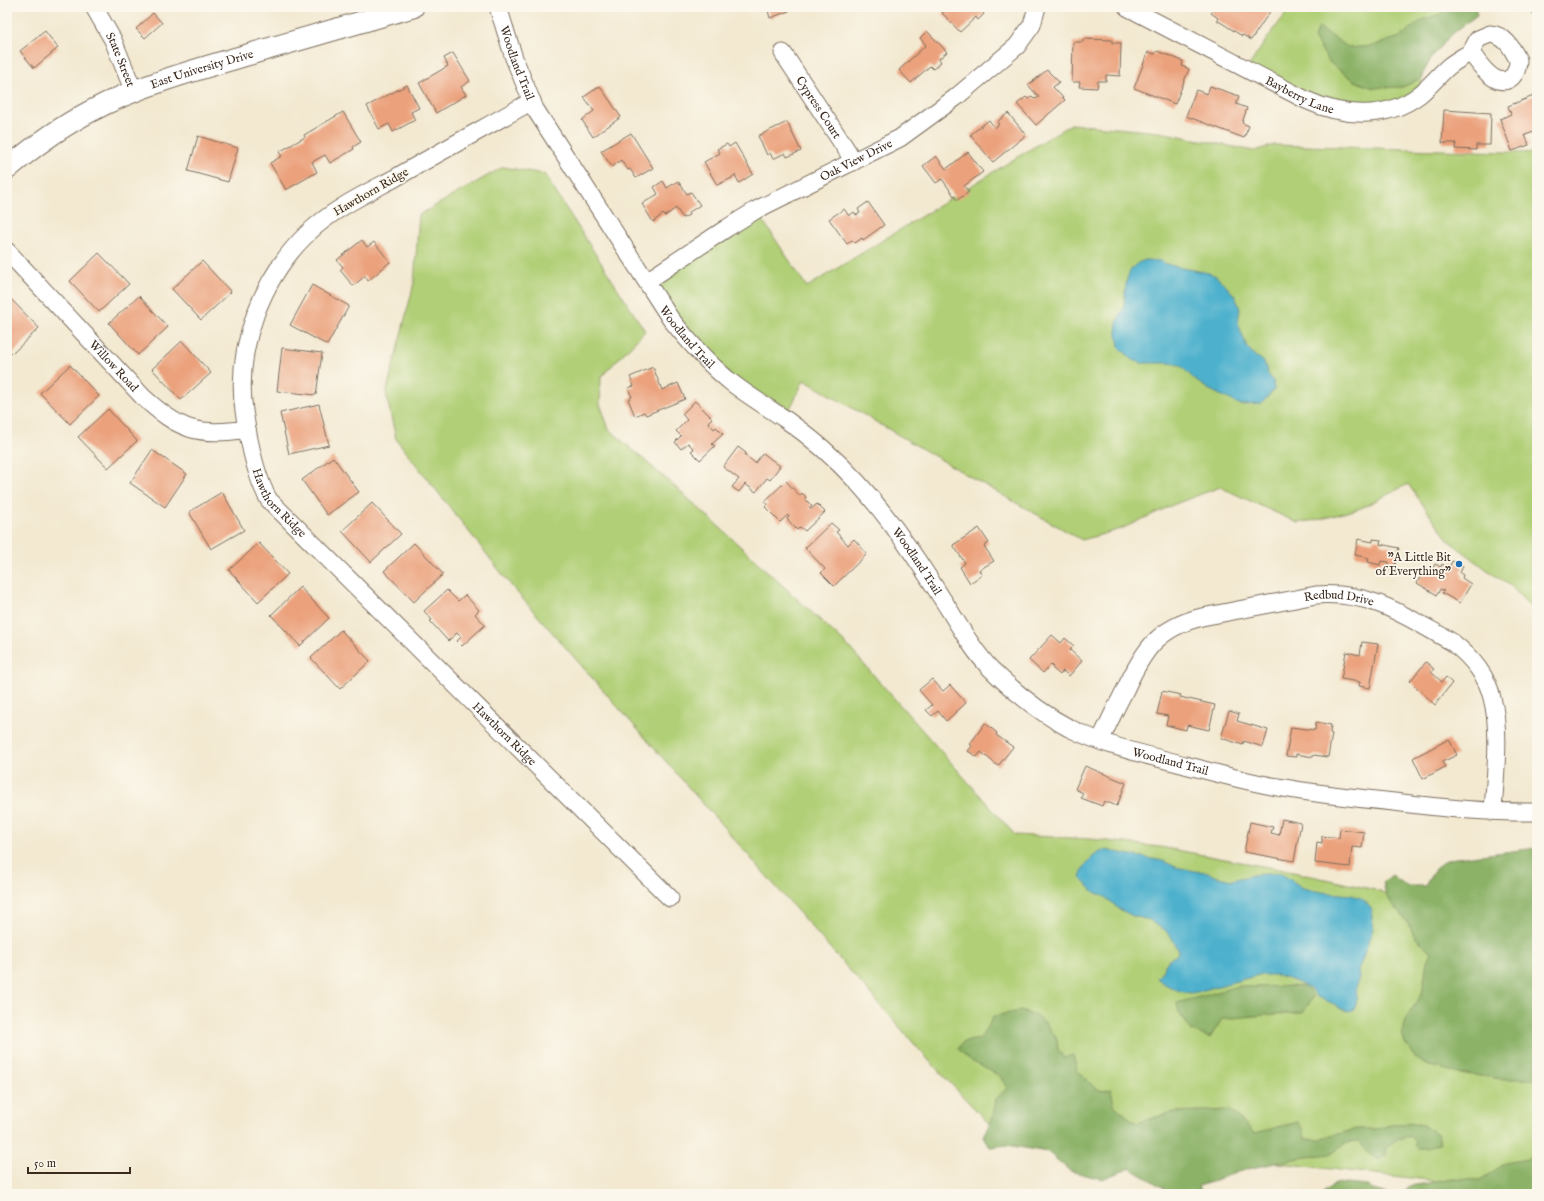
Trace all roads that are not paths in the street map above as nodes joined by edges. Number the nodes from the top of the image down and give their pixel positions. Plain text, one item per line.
1 (94, 7) edge
2 (413, 7) edge
3 (498, 7) edge
4 (1037, 7) edge
5 (1127, 7) edge
6 (1471, 52) dead end
7 (783, 53) dead end
8 (134, 92) junction
9 (532, 101) junction
10 (853, 162) junction
11 (7, 169) edge
12 (7, 251) edge
13 (647, 281) junction
14 (247, 429) junction
15 (1100, 741) junction
16 (1493, 811) junction
17 (1537, 812) edge
18 (670, 898) dead end

1 - 8 street, State Street
2 - 8 main road, East University Drive
3 - 9 street, Woodland Trail
4 - 10 street, Oak View Drive
5 - 6 street, Bayberry Lane
7 - 10 street, Cypress Court
8 - 11 main road, East University Drive
9 - 13 street, Woodland Trail
9 - 14 street, Hawthorn Ridge
10 - 13 street, Oak View Drive
12 - 14 street, Willow Road
13 - 15 street, Woodland Trail
14 - 18 street, Hawthorn Ridge
15 - 16 street, Woodland Trail
15 - 16 street, Redbud Drive
16 - 17 street, Woodland Trail

